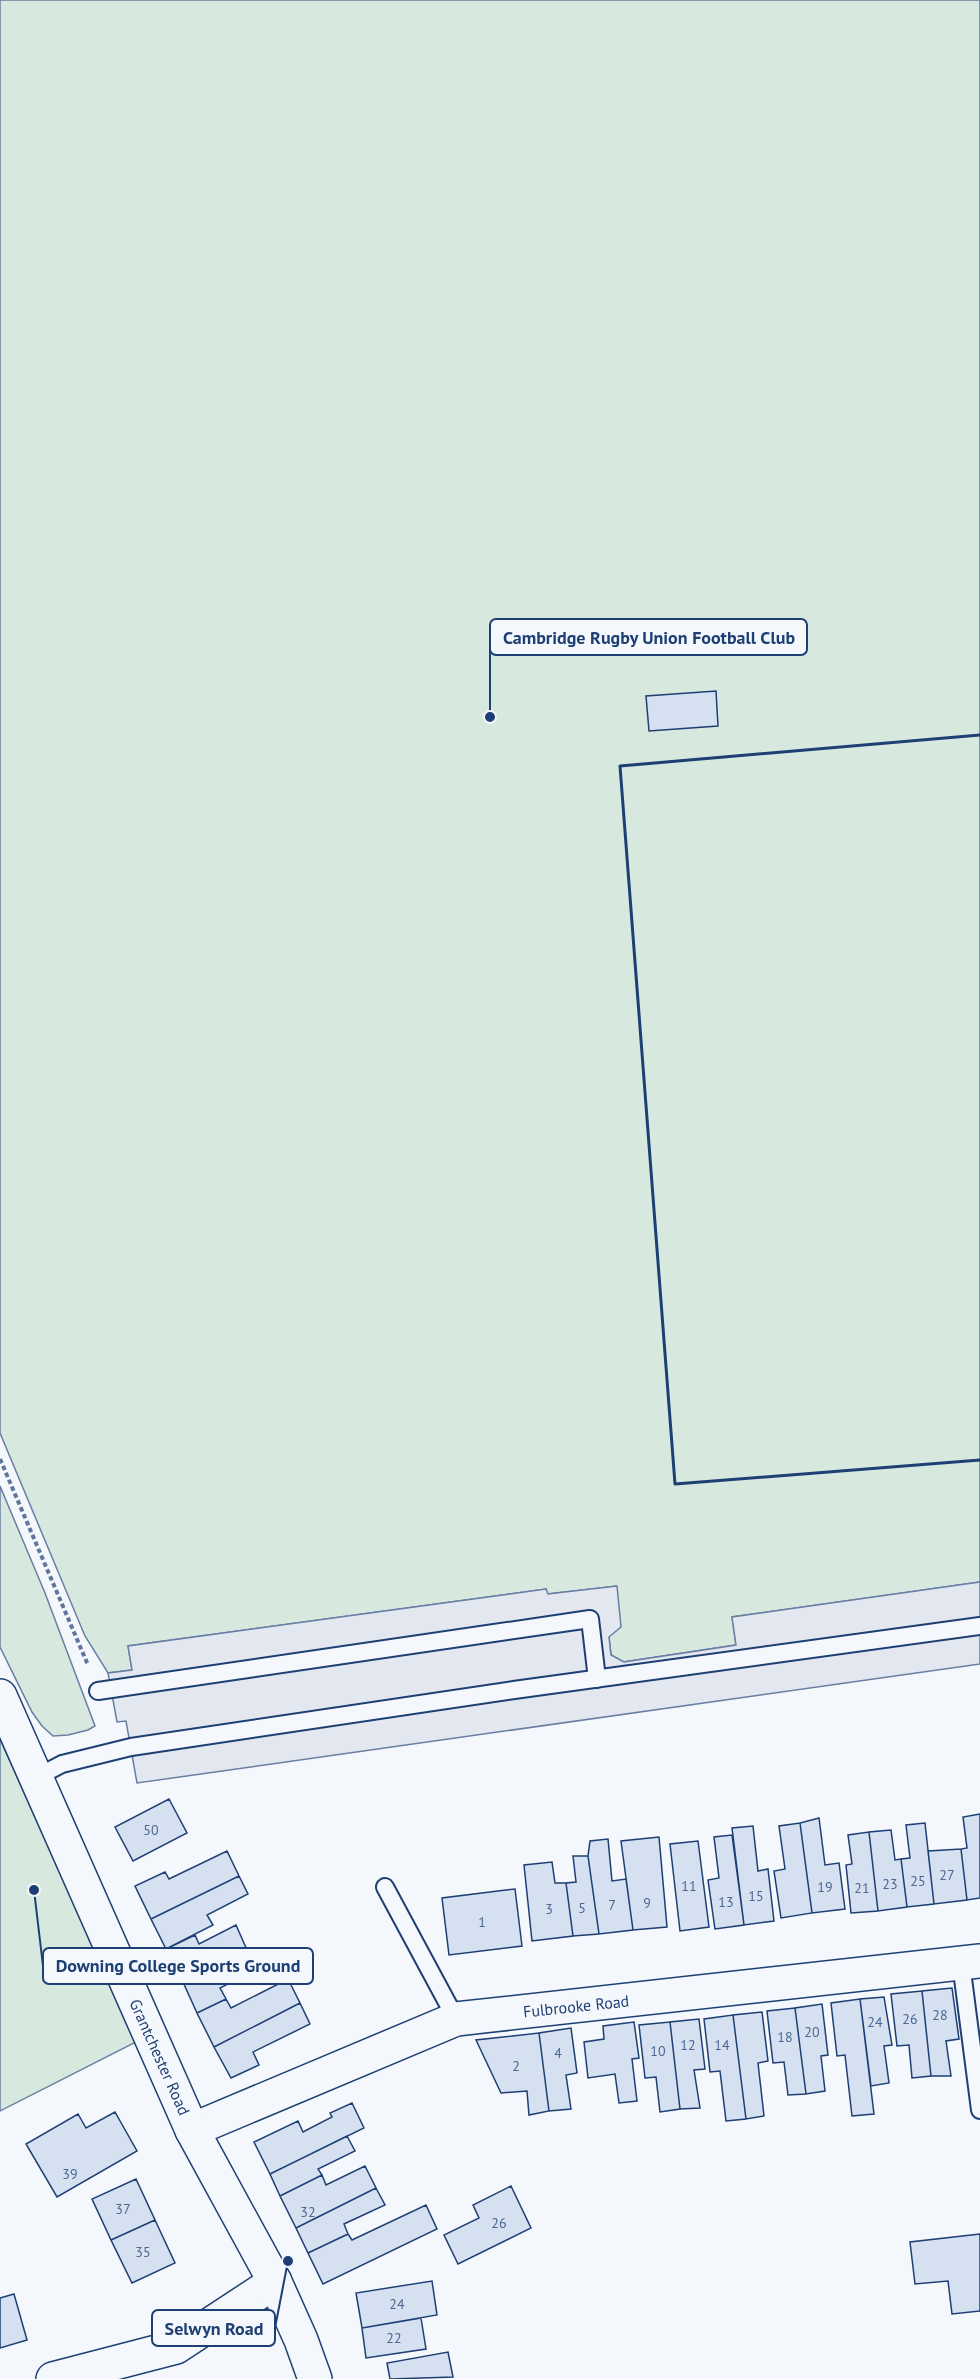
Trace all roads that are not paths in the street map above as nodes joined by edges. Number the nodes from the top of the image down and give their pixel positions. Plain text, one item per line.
1 (980, 1626) edge
2 (597, 1679) junction
3 (98, 1691) road end
4 (0, 1696) edge
5 (37, 1777) junction
6 (385, 1887) dead end
7 (971, 1962) edge
8 (456, 2019) junction
9 (980, 2110) edge
10 (192, 2130) junction
11 (275, 2282) junction
12 (53, 2379) edge
13 (315, 2379) edge

1 - 2 lane
2 - 3 lane
2 - 5 lane
4 - 5 street, Grantchester Road
5 - 10 street, Grantchester Road
6 - 8 lane
7 - 8 street, Fulbrooke Road
7 - 9 lane
8 - 10 street, Fulbrooke Road
10 - 11 street, Grantchester Road
11 - 12 street
11 - 13 street, Grantchester Road

